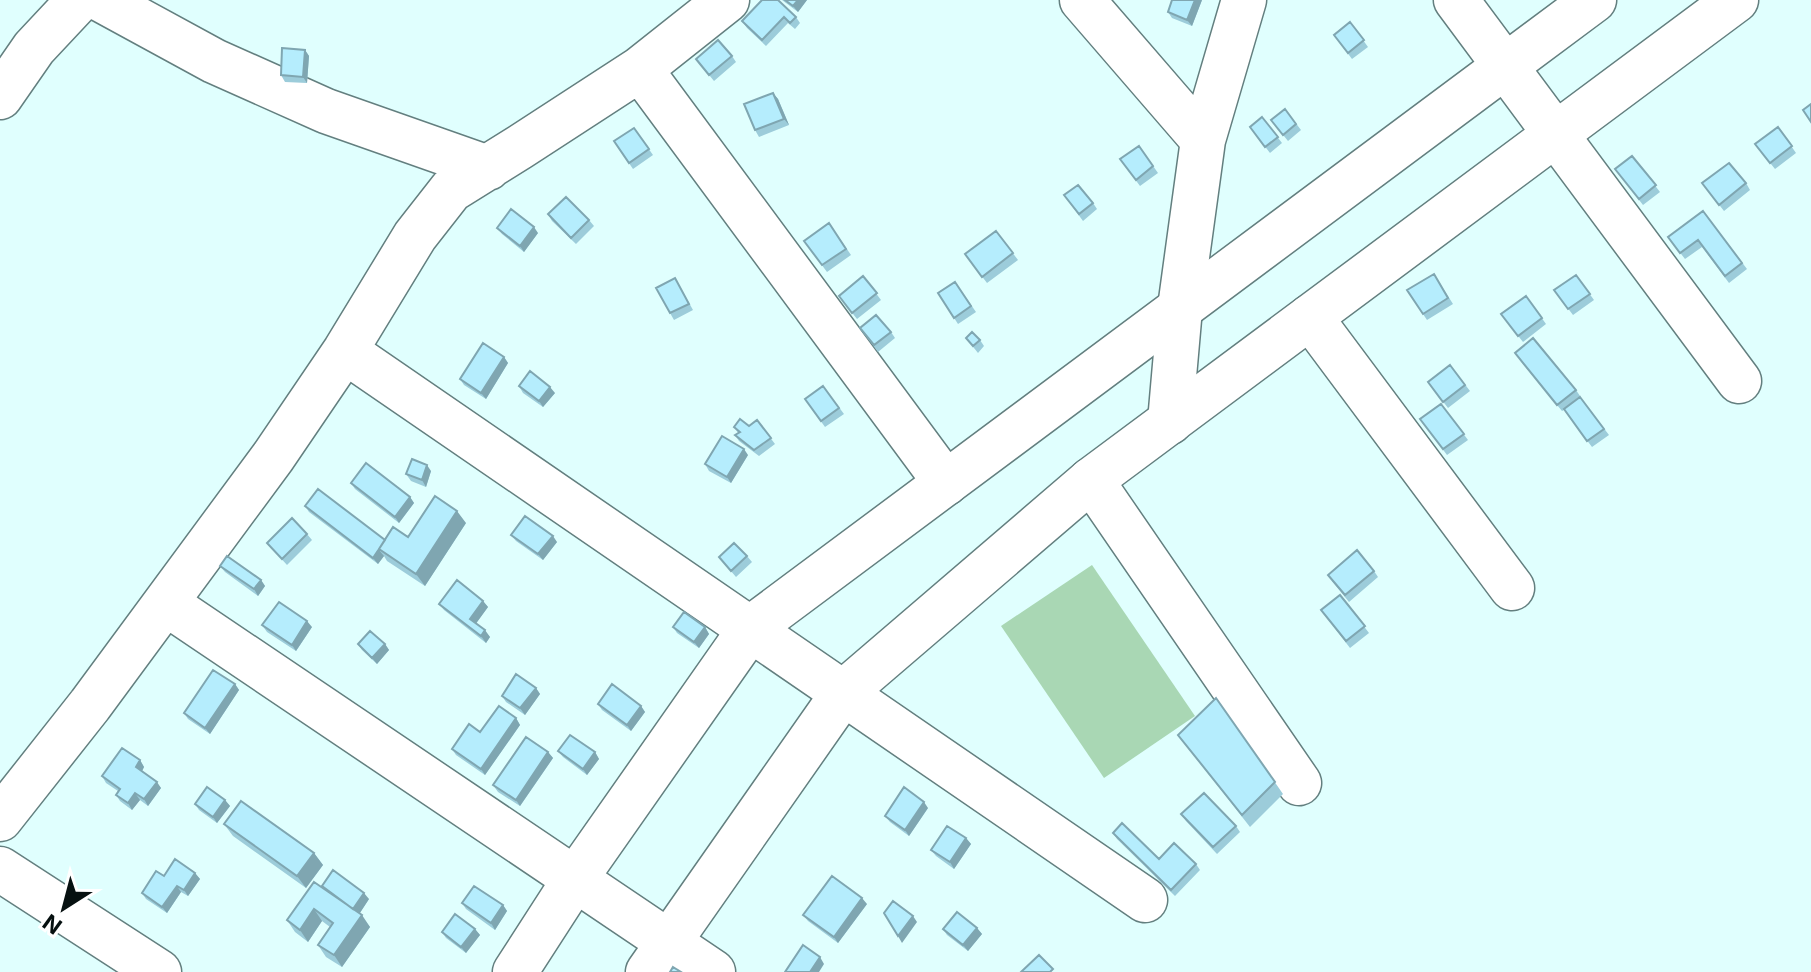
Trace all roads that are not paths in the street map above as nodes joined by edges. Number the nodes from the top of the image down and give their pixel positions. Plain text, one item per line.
1 (79, 0) edge
2 (102, 0) edge
3 (727, 0) edge
4 (1082, 0) edge
5 (1244, 0) edge
6 (1456, 0) edge
7 (1594, 0) edge
8 (1736, 0) edge
9 (1505, 66) junction
10 (640, 69) junction
11 (0, 97) edge
12 (1556, 134) junction
13 (1203, 140) junction
14 (488, 168) junction
15 (1180, 308) junction
16 (1310, 317) junction
17 (345, 351) junction
18 (1739, 381) dead end
19 (1170, 422) junction
20 (1091, 480) junction
21 (946, 483) junction
22 (1512, 588) dead end
23 (167, 604) junction
24 (751, 628) junction
25 (844, 692) junction
26 (1299, 783) dead end
27 (0, 819) edge
28 (0, 869) edge
29 (575, 879) junction
30 (1145, 900) dead end
31 (659, 957) edge
32 (159, 972) edge
33 (515, 972) edge
34 (713, 972) edge

1 - 11 street
2 - 14 street
3 - 10 street
4 - 13 street
5 - 13 street
6 - 9 street
7 - 9 street
8 - 12 street
9 - 12 street
9 - 15 street
10 - 14 street
10 - 21 street
12 - 16 street
12 - 18 street
13 - 15 street
14 - 17 street
15 - 19 street
15 - 21 street
16 - 19 street
16 - 22 street
17 - 23 street
17 - 24 street
19 - 20 street
20 - 25 street
20 - 26 street
21 - 24 street
23 - 27 street
23 - 29 street
24 - 25 street
24 - 29 street
25 - 30 street
25 - 31 street
28 - 32 street
29 - 31 street
29 - 33 street
31 - 34 street

